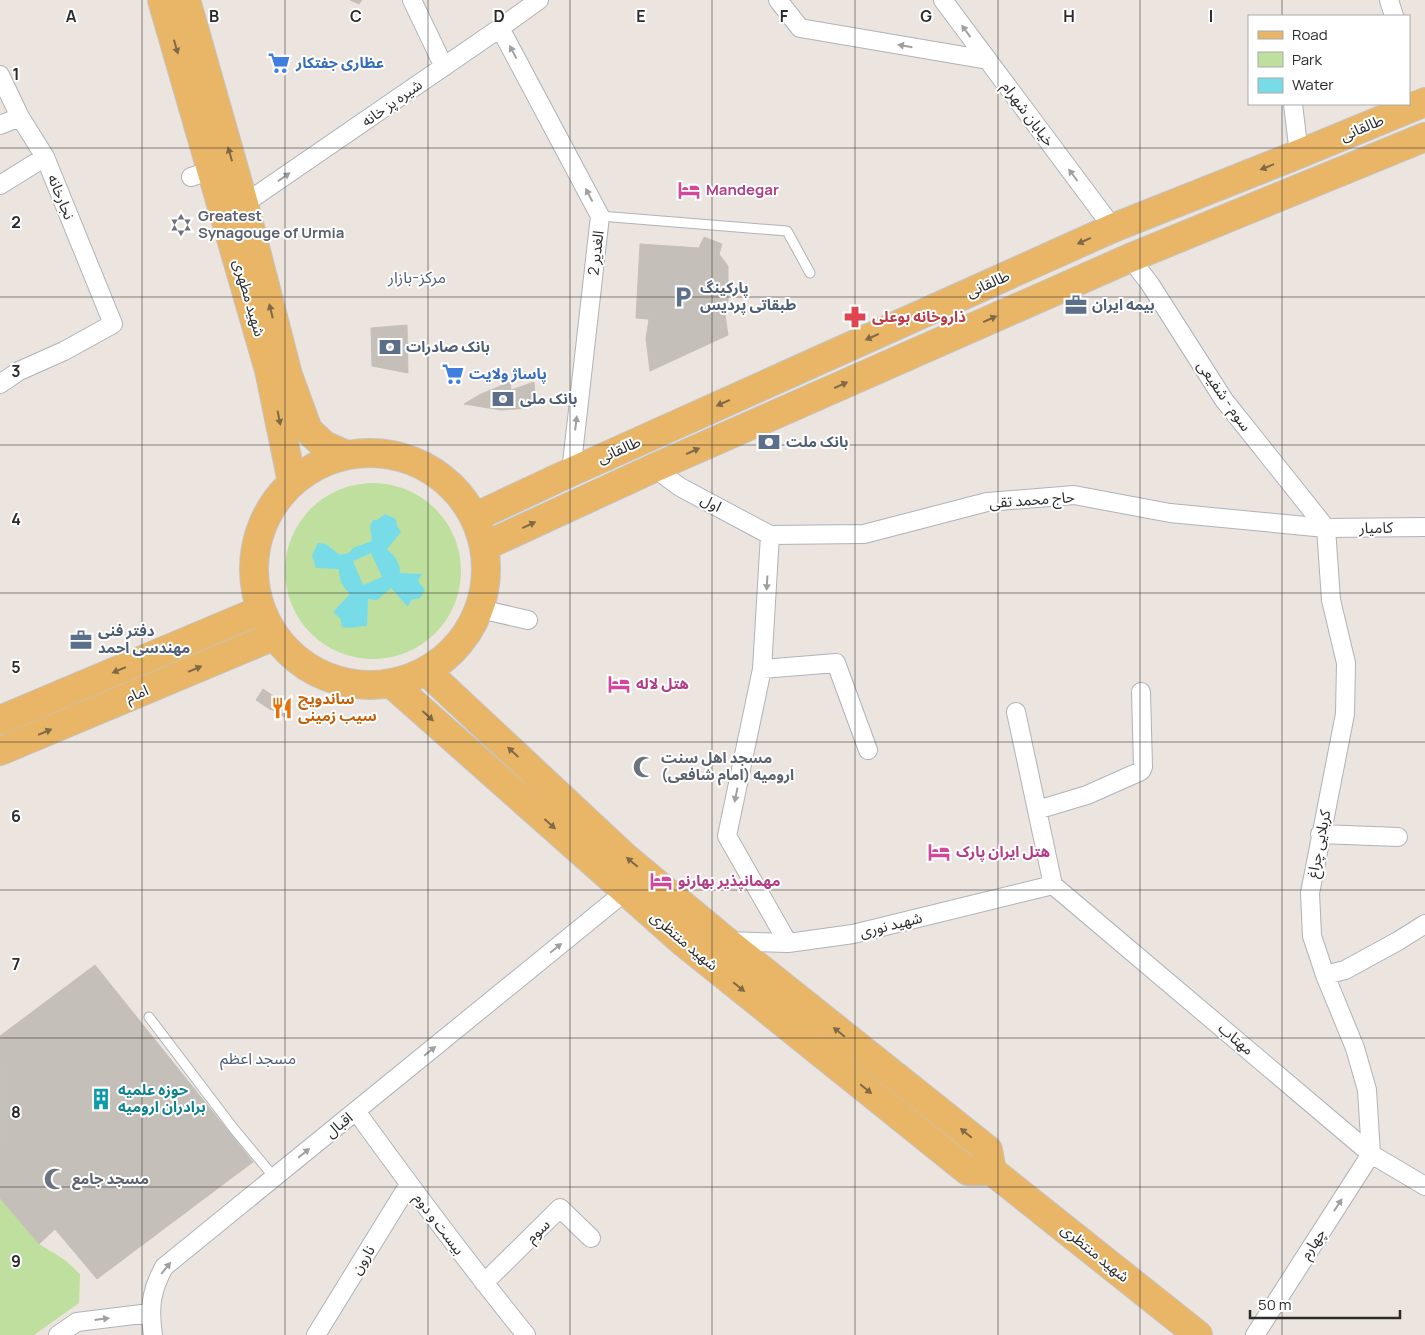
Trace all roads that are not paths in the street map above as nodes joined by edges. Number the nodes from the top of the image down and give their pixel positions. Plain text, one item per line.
1 (162, 0) edge
2 (186, 0) edge
3 (412, 0) edge
4 (538, 0) edge
5 (778, 0) edge
6 (944, 0) edge
7 (1389, 0) edge
8 (1394, 15) edge
9 (500, 28) junction
10 (988, 60) junction
11 (444, 67) junction
12 (0, 75) edge
13 (1425, 102) edge
14 (1293, 105) edge
15 (20, 117) junction
16 (0, 125) edge
17 (1425, 137) edge
18 (1299, 154) junction
19 (45, 157) junction
20 (0, 184) edge
21 (244, 204) junction
22 (600, 216) junction
23 (1113, 228) junction
24 (1130, 258) junction
25 (810, 273) dead end
26 (0, 384) edge
27 (346, 455) junction
28 (654, 468) junction
29 (571, 472) junction
30 (292, 482) junction
31 (475, 517) junction
32 (1425, 527) edge
33 (1326, 528) junction
34 (770, 535) junction
35 (485, 546) junction
36 (480, 609) junction
37 (260, 610) junction
38 (528, 620) dead end
39 (274, 636) junction
40 (762, 669) junction
41 (426, 671) junction
42 (392, 684) junction
43 (1141, 692) dead end
44 (1016, 712) dead end
45 (0, 720) edge
46 (868, 750) dead end
47 (0, 751) edge
48 (1036, 810) junction
49 (1320, 834) junction
50 (1398, 837) dead end
51 (1052, 885) junction
52 (626, 891) junction
53 (699, 918) junction
54 (1425, 924) edge
55 (726, 941) junction
56 (684, 942) junction
57 (788, 943) junction
58 (1325, 975) junction
59 (149, 1017) dead end
60 (356, 1111) junction
61 (1371, 1154) junction
62 (992, 1171) junction
63 (274, 1177) junction
64 (409, 1184) junction
65 (1425, 1186) edge
66 (591, 1238) dead end
67 (484, 1283) junction
68 (150, 1313) junction
69 (58, 1335) edge
70 (153, 1335) edge
71 (316, 1335) edge
72 (526, 1335) edge
73 (1198, 1335) edge
74 (1255, 1335) edge

1 -> 30 main road, شهید مطهری
21 -> 2 main road, شهید مطهری
3 - 11 street
4 - 9 street, شیره پز خانه
10 -> 5 street
10 -> 6 street, خیابان شهرام
7 - 8 street
9 - 11 street, شیره پز خانه
22 -> 9 street, 2 الغدیر
23 -> 10 street, خیابان شهرام
21 -> 11 street, شیره پز خانه
12 - 15 street, نجارخانه
13 - 18 main road, طالقانی
14 - 18 street
15 - 16 street
15 - 19 street, نجارخانه
17 - 24 main road, طالقانی
18 -> 23 main road, طالقانی
19 - 20 street
19 - 26 street, نجارخانه
27 -> 21 main road, شهید مطهری
22 - 25 lane
29 -> 22 street, 2 الغدیر
23 - 24 main road
23 -> 29 main road, طالقانی
28 -> 24 main road, طالقانی
24 - 33 street, سوم - شفیعی
27 - 30 main road
27 - 31 main road
28 - 34 street, اول
35 -> 28 main road, طالقانی
29 - 31 main road, طالقانی
30 - 37 main road
31 - 35 main road
32 - 33 street, کامیار
33 - 34 street, حاج محمد تقی
33 - 49 street, کربلایی چراغ
34 -> 40 street
35 - 36 main road
36 - 38 street
36 - 41 main road
37 - 39 main road
37 -> 45 main road, امام
39 - 42 main road
47 -> 39 main road, امام
40 - 46 street
40 -> 57 street
41 - 42 main road
53 -> 41 main road, شهید منتظری
42 -> 52 main road, شهید منتظری
43 - 48 street
44 - 48 street
48 - 51 street
49 - 50 street
49 - 58 street, کربلایی چراغ
51 - 57 street, شهید نوری
51 - 61 street, مهتاب
52 - 56 main road, شهید منتظری
60 -> 52 street, اقبال
53 - 55 main road, شهید منتظری
53 - 56 main road
54 - 58 street
55 - 57 street, شهید نوری
62 -> 55 main road, شهید منتظری
56 -> 62 main road, شهید منتظری
58 - 61 street, کربلایی چراغ
59 - 63 lane
63 -> 60 street, اقبال
60 - 64 street, بیست و دوم
61 - 65 street, مهتاب
74 -> 61 street, چهارم
62 - 73 main road, شهید منتظری
68 -> 63 street, اقبال
64 - 67 street, بیست و دوم
64 - 71 street, نارون
66 - 67 street, سوم
67 - 72 street, بیست و دوم
69 -> 68 street
68 - 70 street, اقبال

